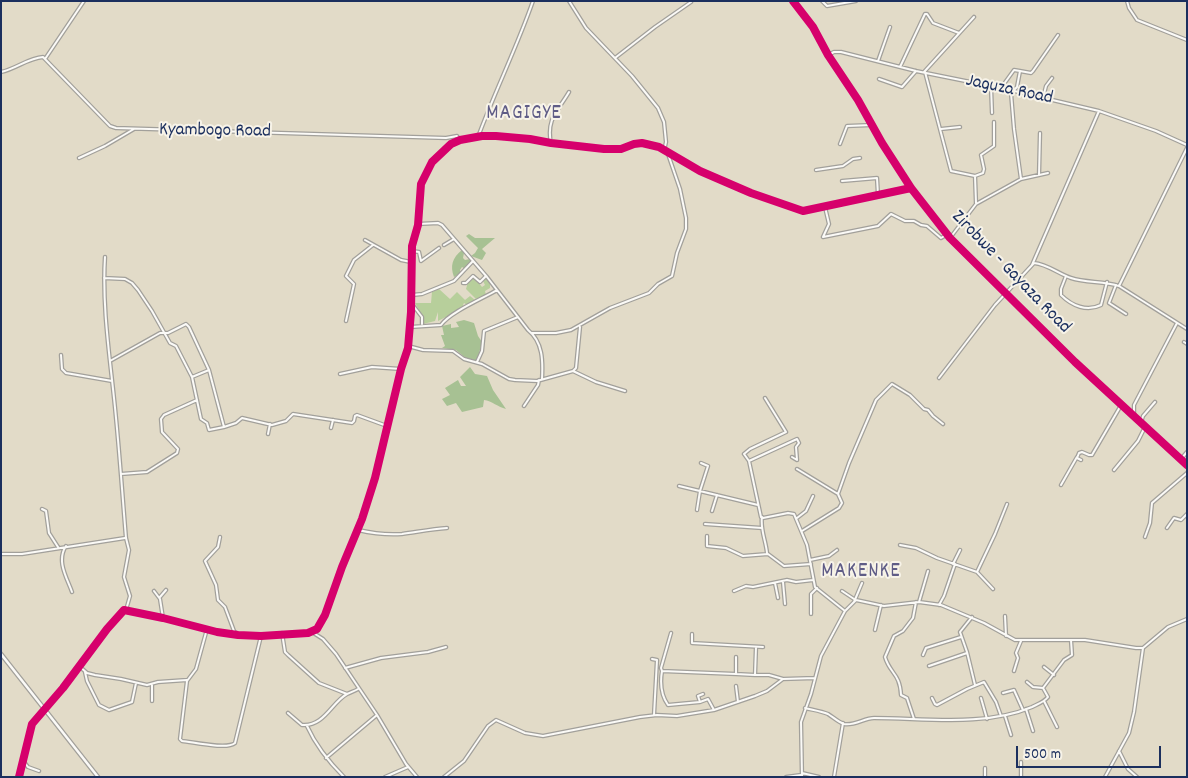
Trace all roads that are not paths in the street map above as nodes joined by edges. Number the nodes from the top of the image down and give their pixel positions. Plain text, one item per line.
1 (84, 1) edge
2 (533, 1) edge
3 (569, 1) edge
4 (793, 1) edge
5 (822, 1) edge
6 (856, 1) edge
7 (1127, 1) edge
8 (691, 2) edge
9 (974, 17) dead end
10 (890, 27) dead end
11 (959, 33) junction
12 (1058, 35) dead end
13 (1187, 40) edge
14 (828, 55) junction
15 (615, 58) junction
16 (45, 59) junction
17 (878, 61) junction
18 (900, 67) junction
19 (916, 71) junction
20 (1020, 71) junction
21 (1, 72) edge
22 (925, 72) junction
23 (1052, 78) dead end
24 (879, 79) dead end
25 (991, 86) junction
26 (1001, 88) junction
27 (1013, 90) junction
28 (569, 92) dead end
29 (1043, 98) junction
30 (1099, 111) junction
31 (992, 113) dead end
32 (994, 122) dead end
33 (872, 125) junction
34 (960, 127) dead end
35 (134, 129) junction
36 (941, 129) junction
37 (1040, 133) dead end
38 (478, 137) junction
39 (460, 140) junction
40 (551, 143) junction
41 (840, 144) dead end
42 (1187, 146) edge
43 (664, 151) junction
44 (668, 153) junction
45 (80, 158) dead end
46 (860, 158) dead end
47 (816, 170) dead end
48 (1048, 173) dead end
49 (1039, 174) junction
50 (975, 176) junction
51 (1021, 179) junction
52 (842, 181) dead end
53 (911, 188) junction
54 (878, 195) junction
55 (976, 204) junction
56 (825, 206) junction
57 (418, 224) junction
58 (948, 234) junction
59 (950, 238) junction
60 (454, 239) junction
61 (365, 240) dead end
62 (444, 244) dead end
63 (373, 245) junction
64 (439, 248) dead end
65 (412, 251) junction
66 (105, 257) dead end
67 (473, 261) junction
68 (411, 262) junction
69 (1032, 264) junction
70 (486, 276) junction
71 (1066, 276) junction
72 (458, 277) junction
73 (104, 278) junction
74 (1107, 282) junction
75 (1118, 285) junction
76 (497, 290) junction
77 (1006, 293) junction
78 (412, 295) junction
79 (1102, 300) junction
80 (1109, 303) junction
81 (412, 304) junction
82 (1126, 314) dead end
83 (518, 317) junction
84 (346, 321) dead end
85 (1177, 323) junction
86 (422, 324) dead end
87 (580, 326) junction
88 (410, 327) junction
89 (1187, 329) edge
90 (532, 333) junction
91 (164, 334) junction
92 (1184, 342) dead end
93 (1187, 344) edge
94 (408, 346) junction
95 (61, 355) dead end
96 (110, 361) junction
97 (477, 362) junction
98 (401, 369) junction
99 (210, 370) junction
100 (573, 371) junction
101 (340, 374) dead end
102 (192, 377) junction
103 (939, 378) dead end
104 (540, 380) junction
105 (112, 381) junction
106 (625, 390) dead end
107 (764, 398) dead end
108 (197, 400) junction
109 (1155, 402) dead end
110 (524, 406) dead end
111 (1120, 407) dead end
112 (1134, 416) junction
113 (333, 420) junction
114 (1141, 423) junction
115 (270, 424) junction
116 (943, 424) dead end
117 (387, 426) junction
118 (224, 427) junction
119 (1146, 427) junction
120 (331, 428) dead end
121 (268, 434) dead end
122 (1187, 452) edge
123 (792, 457) dead end
124 (1077, 457) junction
125 (1181, 459) junction
126 (1082, 460) dead end
127 (749, 461) junction
128 (701, 463) dead end
129 (1187, 465) edge
130 (797, 469) dead end
131 (1114, 470) dead end
132 (1187, 472) edge
133 (121, 474) junction
134 (1060, 485) dead end
135 (679, 486) dead end
136 (700, 491) junction
137 (838, 494) junction
138 (717, 495) junction
139 (813, 496) dead end
140 (1007, 504) dead end
141 (758, 505) junction
142 (42, 510) dead end
143 (697, 510) dead end
144 (712, 511) dead end
145 (1187, 514) edge
146 (762, 517) junction
147 (797, 518) junction
148 (705, 524) dead end
149 (447, 528) dead end
150 (762, 528) junction
151 (1167, 528) dead end
152 (358, 530) junction
153 (802, 531) junction
154 (708, 536) dead end
155 (220, 537) dead end
156 (1145, 537) dead end
157 (126, 538) junction
158 (900, 545) dead end
159 (66, 546) junction
160 (58, 547) junction
161 (837, 550) dead end
162 (960, 550) dead end
163 (767, 553) junction
164 (1, 554) edge
165 (810, 560) junction
166 (811, 564) junction
167 (954, 564) junction
168 (928, 571) dead end
169 (977, 572) junction
170 (813, 580) junction
171 (783, 582) junction
172 (775, 583) junction
173 (862, 583) dead end
174 (817, 588) junction
175 (993, 589) dead end
176 (166, 590) dead end
177 (154, 591) dead end
178 (734, 591) dead end
179 (842, 591) dead end
180 (72, 592) dead end
181 (160, 597) junction
182 (778, 598) dead end
183 (854, 602) junction
184 (918, 602) junction
185 (785, 604) dead end
186 (881, 605) junction
187 (939, 605) junction
188 (126, 610) junction
189 (845, 611) junction
190 (811, 614) dead end
191 (1005, 616) dead end
192 (972, 617) junction
193 (163, 618) junction
194 (1187, 620) edge
195 (207, 629) junction
196 (317, 629) junction
197 (875, 630) dead end
198 (312, 632) junction
199 (282, 633) junction
200 (671, 633) dead end
201 (692, 634) dead end
202 (238, 635) junction
203 (261, 636) junction
204 (319, 636) junction
205 (1006, 636) junction
206 (961, 637) junction
207 (1071, 639) junction
208 (1021, 640) junction
209 (446, 646) dead end
210 (756, 646) junction
211 (763, 647) dead end
212 (1143, 648) junction
213 (967, 653) junction
214 (1, 654) edge
215 (923, 655) dead end
216 (736, 658) dead end
217 (652, 659) dead end
218 (79, 666) junction
219 (929, 666) dead end
220 (1044, 667) dead end
221 (345, 668) junction
222 (662, 671) junction
223 (86, 672) junction
224 (1014, 672) dead end
225 (736, 674) junction
226 (755, 675) junction
227 (1054, 675) junction
228 (815, 678) junction
229 (188, 679) junction
230 (783, 679) junction
231 (136, 682) junction
232 (1027, 682) dead end
233 (152, 685) junction
234 (975, 685) junction
235 (736, 686) dead end
236 (358, 688) junction
237 (1043, 688) junction
238 (1003, 693) dead end
239 (347, 694) junction
240 (702, 694) dead end
241 (932, 698) dead end
242 (981, 698) dead end
243 (1044, 701) junction
244 (152, 702) dead end
245 (700, 702) junction
246 (738, 702) junction
247 (806, 708) junction
248 (46, 709) junction
249 (1025, 709) junction
250 (714, 710) junction
251 (288, 713) dead end
252 (377, 716) junction
253 (654, 716) junction
254 (1003, 716) junction
255 (914, 719) junction
256 (987, 719) junction
257 (843, 723) junction
258 (307, 726) junction
259 (1057, 727) dead end
260 (1033, 731) dead end
261 (1010, 735) dead end
262 (1119, 751) junction
263 (326, 758) junction
264 (24, 762) junction
265 (1021, 762) dead end
266 (408, 767) junction
267 (985, 768) dead end
268 (40, 770) dead end
269 (449, 775) edge
270 (802, 775) edge
271 (1133, 775) edge
272 (20, 777) edge
273 (98, 777) edge
274 (344, 777) edge
275 (385, 777) edge
276 (417, 777) edge
277 (444, 777) edge
278 (786, 777) edge
279 (819, 777) edge
280 (834, 777) edge
281 (985, 777) edge
282 (1021, 777) edge
283 (1105, 777) edge
284 (1137, 777) edge

1 - 16 street
2 - 38 street
3 - 15 street
4 - 14 street, Zirobwe - Gayaza Road
5 - 6 street
7 - 13 street
8 - 15 street
9 - 11 street
10 - 17 street
11 - 18 street
11 - 22 street
12 - 20 street
14 - 17 street, Jaguza Road
14 - 33 street, Zirobwe - Gayaza Road
15 - 43 street
16 - 21 street
16 - 35 street, Kyambogo Road
17 - 18 street, Jaguza Road
18 - 19 street, Jaguza Road
19 - 22 street, Jaguza Road
19 - 24 street
20 - 26 street
20 - 27 street
22 - 25 street, Jaguza Road
22 - 36 street
23 - 29 street
25 - 26 street, Jaguza Road
25 - 31 street
26 - 27 street, Jaguza Road
27 - 29 street, Jaguza Road
27 - 51 street
28 - 40 street
29 - 30 street, Jaguza Road
30 - 42 street, Jaguza Road
30 - 69 street
32 - 50 street
33 - 41 street
33 - 53 street, Zirobwe - Gayaza Road
34 - 36 street
35 - 39 street, Kyambogo Road
35 - 45 street
36 - 50 street
37 - 49 street
38 - 39 street
38 - 40 street
39 - 57 street
40 - 43 street
42 - 75 street
43 - 44 street
44 - 56 street
44 - 87 street
46 - 47 street
48 - 49 street
49 - 51 street
50 - 55 street
51 - 55 street
52 - 54 street
53 - 54 street
53 - 58 street, Zirobwe - Gayaza Road
54 - 56 street
55 - 59 street
56 - 58 street
57 - 60 street
57 - 65 street
58 - 59 street, Zirobwe - Gayaza Road
59 - 77 street, Zirobwe - Gayaza Road
60 - 62 street
60 - 67 street
61 - 63 street
63 - 68 street
63 - 84 street
64 - 65 street
65 - 68 street
66 - 73 street
67 - 70 street
67 - 72 street
68 - 78 street
69 - 71 street
69 - 77 street
70 - 72 street
70 - 76 street
71 - 74 street
71 - 79 street
72 - 78 street
73 - 91 street
73 - 96 street
74 - 75 street
74 - 79 street
75 - 80 street
75 - 85 street
76 - 83 street
76 - 88 street
77 - 103 street
77 - 112 street, Zirobwe - Gayaza Road
78 - 81 street
79 - 80 street
80 - 82 street
81 - 86 street
81 - 88 street
83 - 90 street
83 - 97 street
85 - 89 street
85 - 112 street
87 - 90 street
87 - 100 street
88 - 94 street
90 - 104 street
91 - 96 street
91 - 99 street
91 - 102 street
92 - 93 street
94 - 97 street
94 - 98 street
95 - 105 street
96 - 105 street
97 - 104 street
98 - 101 street
98 - 117 street
99 - 102 street
99 - 118 street
100 - 104 street
100 - 106 street
102 - 108 street
104 - 110 street
105 - 133 street
107 - 127 street
108 - 118 street
108 - 133 street
109 - 114 street
111 - 124 street
112 - 114 street, Zirobwe - Gayaza Road
113 - 115 street
113 - 117 street
113 - 120 street
114 - 119 street, Zirobwe - Gayaza Road
115 - 118 street
115 - 121 street
116 - 137 street
117 - 152 street
119 - 125 street, Zirobwe - Gayaza Road
119 - 131 street
122 - 125 street
123 - 127 street
124 - 126 street
124 - 134 street
125 - 129 street, Zirobwe - Gayaza Road
127 - 141 street
128 - 136 street
130 - 137 street
132 - 156 street
133 - 157 street
135 - 136 street
136 - 138 street
136 - 143 street
137 - 153 street
138 - 141 street
138 - 144 street
139 - 147 street
140 - 169 street
141 - 146 street
142 - 160 street
145 - 151 street
146 - 147 street
146 - 150 street
147 - 153 street
148 - 150 street
149 - 152 street
150 - 163 street
152 - 196 street
153 - 165 street
154 - 163 street
155 - 202 street
157 - 159 street
157 - 188 street
158 - 167 street
159 - 160 street
159 - 180 street
160 - 164 street
161 - 165 street
162 - 167 street
163 - 166 street
165 - 166 street
166 - 170 street
167 - 169 street
167 - 187 street
168 - 184 street
169 - 175 street
170 - 171 street
170 - 174 street
171 - 172 street
171 - 185 street
172 - 178 street
172 - 182 street
173 - 183 street
174 - 189 street
174 - 190 street
176 - 181 street
177 - 181 street
179 - 183 street
181 - 193 street
183 - 186 street
183 - 189 street
184 - 186 street
184 - 187 street
184 - 255 street
186 - 197 street
187 - 192 street
188 - 193 street
188 - 218 street
189 - 228 street
191 - 205 street
192 - 205 street
192 - 206 street
193 - 195 street
194 - 212 street
195 - 202 street
195 - 229 street
196 - 198 street
196 - 204 street
198 - 199 street
198 - 204 street
199 - 203 street
199 - 239 street
200 - 222 street
201 - 210 street
202 - 203 street
203 - 229 street
204 - 221 street
205 - 208 street
206 - 213 street
206 - 215 street
207 - 208 street
207 - 212 street
207 - 227 street
208 - 224 street
209 - 221 street
210 - 211 street
210 - 226 street
212 - 262 street
213 - 219 street
213 - 234 street
214 - 248 street
216 - 225 street
217 - 253 street
218 - 223 street
218 - 248 street
220 - 227 street
221 - 236 street
222 - 225 street
222 - 245 street
223 - 231 street
223 - 231 street
225 - 226 street
226 - 230 street
227 - 237 street
228 - 230 street
228 - 247 street
229 - 233 street
230 - 246 street
231 - 233 street
232 - 237 street
233 - 244 street
234 - 241 street
234 - 254 street
235 - 246 street
236 - 239 street
236 - 252 street
237 - 243 street
238 - 249 street
239 - 258 street
240 - 245 street
242 - 256 street
243 - 249 street
243 - 259 street
245 - 250 street
246 - 250 street
247 - 257 street
247 - 270 street
248 - 264 street
248 - 273 street
249 - 254 street
249 - 260 street
250 - 253 street
251 - 258 street
252 - 263 street
252 - 266 street
253 - 269 street
254 - 256 street
254 - 261 street
255 - 256 street
255 - 257 street
257 - 280 street
258 - 263 street
262 - 271 street
262 - 283 street
263 - 274 street
264 - 268 street
264 - 272 street
265 - 282 street
266 - 275 street
266 - 276 street
267 - 281 street
269 - 277 street
270 - 278 street
270 - 279 street
271 - 284 street

